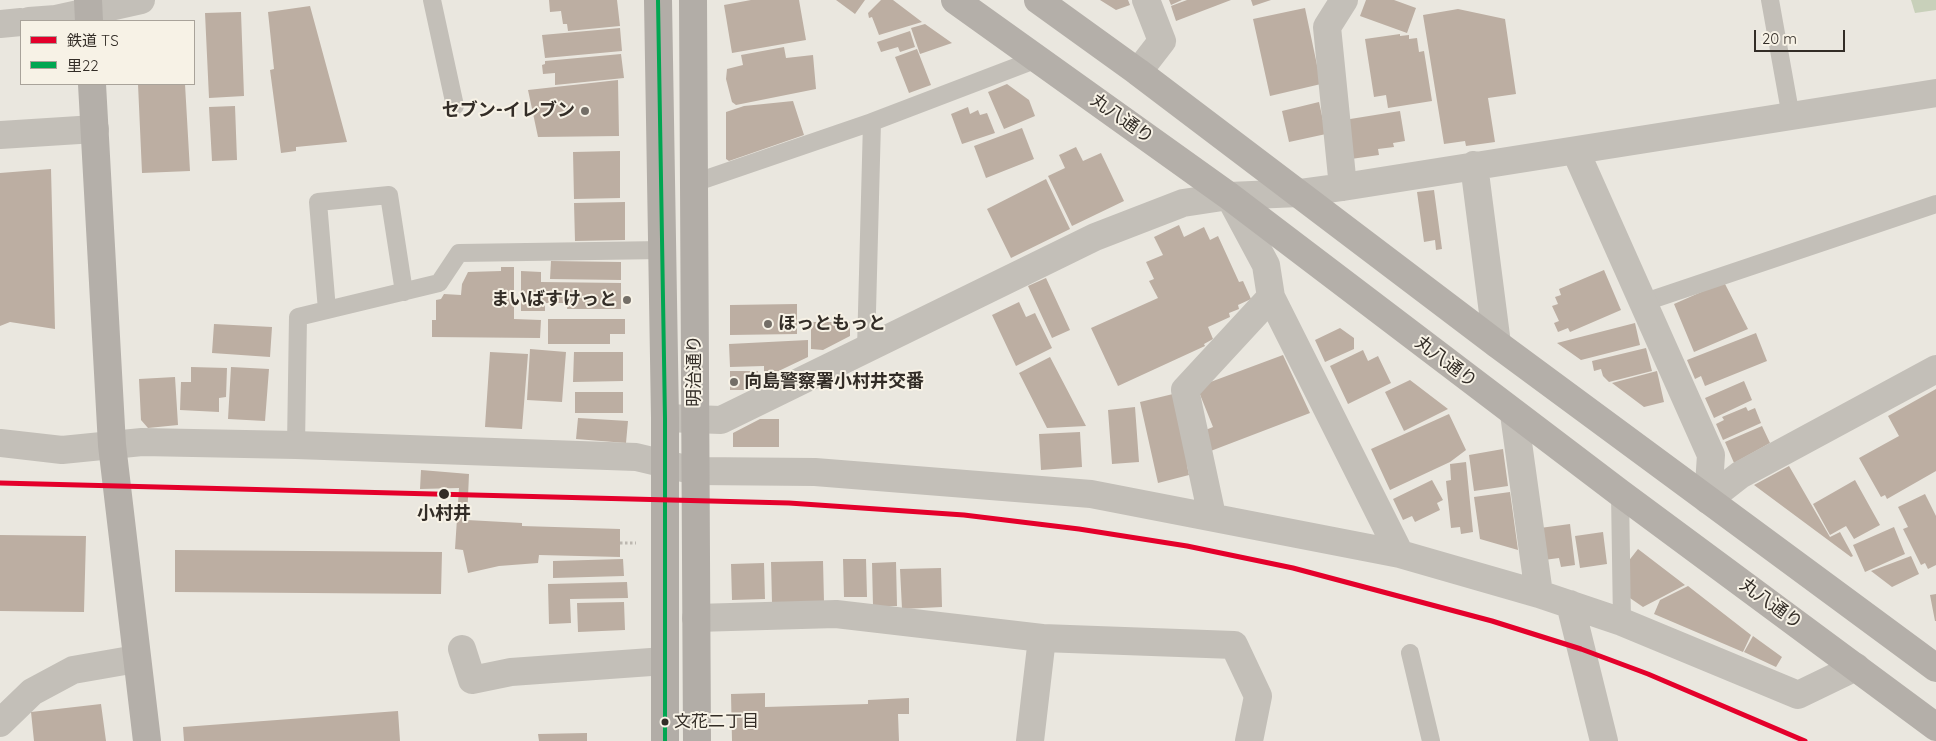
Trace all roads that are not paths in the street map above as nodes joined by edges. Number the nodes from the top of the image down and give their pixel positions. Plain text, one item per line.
1 (141, 0) edge
2 (432, 0) edge
3 (658, 0) edge
4 (693, 0) edge
5 (955, 0) edge
6 (1038, 0) edge
7 (1146, 0) edge
8 (1344, 0) edge
9 (1770, 0) edge
10 (88, 11) edge
11 (42, 20) edge
12 (20, 22) edge
13 (0, 24) edge
14 (1037, 59) junction
15 (1138, 72) junction
16 (92, 85) edge
17 (1936, 93) edge
18 (455, 106) dead end
19 (1791, 117) junction
20 (872, 122) junction
21 (95, 129) junction
22 (0, 135) edge
23 (1576, 152) junction
24 (1474, 165) junction
25 (694, 183) junction
26 (1343, 187) junction
27 (1299, 194) junction
28 (1230, 196) junction
29 (1936, 204) edge
30 (663, 250) junction
31 (404, 292) junction
32 (1271, 297) junction
33 (1645, 302) junction
34 (327, 310) junction
35 (1497, 344) junction
36 (866, 349) junction
37 (1936, 369) edge
38 (1514, 414) junction
39 (665, 418) junction
40 (695, 419) junction
41 (0, 442) edge
42 (112, 444) junction
43 (296, 445) junction
44 (664, 463) junction
45 (695, 471) junction
46 (1620, 493) junction
47 (1708, 500) junction
48 (1212, 516) junction
49 (1400, 554) junction
50 (1540, 594) junction
51 (1570, 604) junction
52 (696, 618) junction
53 (1622, 622) junction
54 (1042, 638) junction
55 (462, 649) dead end
56 (1410, 652) dead end
57 (136, 659) junction
58 (665, 661) junction
59 (1856, 667) junction
60 (1936, 668) edge
61 (0, 723) edge
62 (1936, 727) edge
63 (1599, 740) edge
64 (146, 741) edge
65 (665, 741) edge
66 (697, 741) edge
67 (1030, 741) edge
68 (1249, 741) edge
69 (1431, 741) edge

1 - 10 street
2 - 18 lane
3 - 30 main road, 明治通り
4 - 25 main road, 明治通り
5 - 14 main road, 丸八通り
6 - 15 main road
7 - 15 street
8 - 26 street
9 - 19 lane
10 - 11 street
12 - 13 street
14 - 20 lane
14 - 28 main road, 丸八通り
15 - 27 main road
16 - 21 main road
17 - 19 street
19 - 23 street
20 - 25 lane
20 - 36 lane
21 - 22 street
21 - 42 main road
23 - 24 street
23 - 33 street
24 - 26 street
24 - 35 street
25 - 40 main road, 明治通り
26 - 27 street
27 - 28 street
27 - 35 main road
28 - 32 street
28 - 36 street
28 - 38 main road, 丸八通り
29 - 33 lane
30 - 31 lane
30 - 39 main road, 明治通り
31 - 34 lane
31 - 34 lane
32 - 48 street
32 - 49 street
33 - 47 street
34 - 43 lane
35 - 47 main road
36 - 40 street
37 - 47 street
38 - 46 main road, 丸八通り
38 - 50 street
39 - 40 street
39 - 44 main road, 明治通り
40 - 45 main road, 明治通り
41 - 42 street
42 - 43 street
42 - 57 main road
43 - 44 street
44 - 45 street
44 - 58 main road, 明治通り
45 - 48 street
45 - 52 main road, 明治通り
46 - 53 lane
46 - 59 main road, 丸八通り
47 - 60 main road
48 - 49 street
49 - 50 street
50 - 51 street
51 - 53 street
51 - 63 street
52 - 54 street
52 - 66 main road, 明治通り
53 - 59 street
54 - 67 street
54 - 68 street
55 - 58 street
56 - 69 lane
57 - 61 street
57 - 64 main road
58 - 65 main road, 明治通り
59 - 62 main road, 丸八通り

